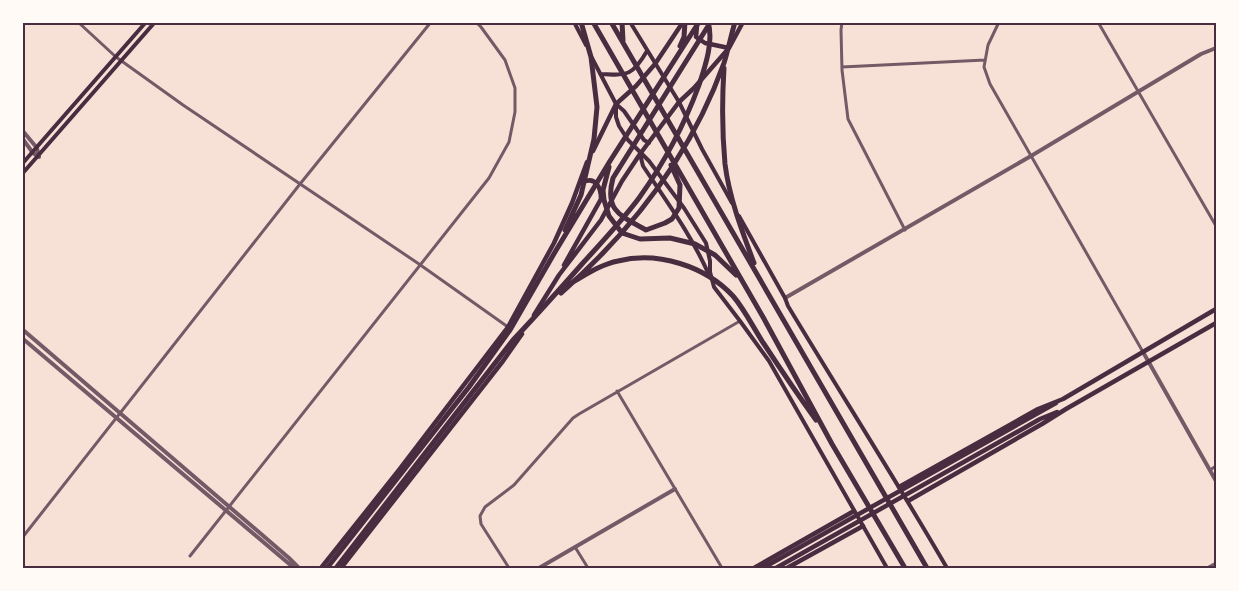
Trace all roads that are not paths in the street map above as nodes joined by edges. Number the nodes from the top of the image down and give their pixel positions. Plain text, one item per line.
1 (78, 22) edge
2 (146, 22) edge
3 (155, 22) edge
4 (431, 22) edge
5 (476, 22) edge
6 (574, 22) edge
7 (581, 22) edge
8 (593, 22) edge
9 (611, 22) edge
10 (622, 22) edge
11 (630, 22) edge
12 (684, 22) edge
13 (698, 22) edge
14 (709, 22) edge
15 (735, 22) edge
16 (743, 22) edge
17 (842, 22) edge
18 (999, 22) edge
19 (1098, 22) edge
20 (624, 44) junction
21 (729, 48) junction
22 (1216, 48) edge
23 (647, 51) junction
24 (116, 57) junction
25 (675, 58) junction
26 (986, 60) junction
27 (121, 61) junction
28 (724, 61) junction
29 (655, 64) junction
30 (842, 67) junction
31 (601, 74) junction
32 (1138, 91) junction
33 (679, 102) junction
34 (616, 104) junction
35 (22, 130) edge
36 (22, 138) edge
37 (649, 143) junction
38 (663, 144) junction
39 (37, 148) junction
40 (33, 153) junction
41 (640, 154) junction
42 (1031, 156) junction
43 (39, 157) junction
44 (610, 162) junction
45 (22, 164) edge
46 (22, 174) edge
47 (300, 184) junction
48 (578, 185) junction
49 (1216, 226) edge
50 (905, 230) junction
51 (554, 252) junction
52 (419, 264) junction
53 (559, 275) junction
54 (759, 277) junction
55 (740, 279) junction
56 (573, 282) junction
57 (712, 282) junction
58 (785, 298) junction
59 (546, 306) junction
60 (1216, 309) edge
61 (1202, 318) junction
62 (740, 321) junction
63 (1216, 324) edge
64 (508, 327) junction
65 (1208, 328) junction
66 (22, 330) edge
67 (22, 338) edge
68 (1143, 352) junction
69 (1149, 363) junction
70 (617, 392) junction
71 (1063, 399) junction
72 (1066, 409) junction
73 (118, 415) junction
74 (832, 444) junction
75 (1216, 466) edge
76 (1210, 470) junction
77 (1216, 481) edge
78 (899, 487) junction
79 (675, 489) junction
80 (908, 501) junction
81 (229, 508) junction
82 (854, 511) junction
83 (863, 526) junction
84 (22, 538) edge
85 (575, 546) junction
86 (190, 556) dead end
87 (1216, 563) edge
88 (294, 568) edge
89 (299, 568) edge
90 (321, 568) edge
91 (328, 568) edge
92 (336, 568) edge
93 (342, 568) edge
94 (509, 568) edge
95 (539, 568) edge
96 (588, 568) edge
97 (722, 568) edge
98 (754, 568) edge
99 (763, 568) edge
100 (776, 568) edge
101 (787, 568) edge
102 (887, 568) edge
103 (905, 568) edge
104 (927, 568) edge
105 (947, 568) edge
106 (1207, 568) edge

1 - 24 street
2 - 24 main road
3 - 27 main road
4 - 47 street
5 - 52 street
6 - 31 main road
7 - 51 highway
8 - 38 highway
9 - 20 highway
10 - 20 highway
11 - 23 main road
12 - 25 highway
12 - 29 main road
13 - 21 main road
13 - 25 highway
14 - 38 highway
14 - 59 highway
15 - 28 highway
16 - 21 main road
17 - 30 street
18 - 26 street
19 - 32 street
20 - 54 highway
21 - 33 main road
22 - 32 street
23 - 29 main road
23 - 31 main road
24 - 27 street
24 - 39 main road
25 - 44 highway
26 - 30 street
26 - 42 street
27 - 43 main road
27 - 47 street
28 - 54 highway
28 - 56 highway
29 - 33 main road
29 - 34 main road
30 - 50 street
31 - 34 main road
32 - 42 street
32 - 49 street
33 - 37 main road
33 - 58 main road
34 - 37 main road
34 - 41 main road
34 - 48 main road
35 - 39 street
36 - 40 street
37 - 41 main road
38 - 55 highway
39 - 40 main road
39 - 43 street
40 - 43 street
40 - 45 main road
41 - 53 main road
41 - 57 main road
41 - 57 main road
42 - 50 street
42 - 68 street
43 - 46 main road
44 - 51 highway
44 - 55 highway
47 - 52 street
47 - 73 street
48 - 53 main road
48 - 64 main road
50 - 58 street
51 - 91 highway
52 - 64 street
52 - 81 street
53 - 93 main road
54 - 104 highway
55 - 74 highway
56 - 59 highway
56 - 74 highway
57 - 62 main road
58 - 78 main road
59 - 92 highway
60 - 61 main road
61 - 65 main road
61 - 68 main road
62 - 70 street
62 - 82 main road
63 - 65 main road
64 - 90 main road
65 - 69 main road
66 - 73 street
67 - 73 street
68 - 69 street
68 - 71 main road
69 - 72 main road
69 - 76 street
70 - 79 street
70 - 94 street
71 - 78 main road
71 - 99 main road
72 - 80 main road
72 - 100 main road
73 - 81 street
73 - 84 street
74 - 103 highway
75 - 76 street
76 - 77 street
78 - 80 main road
79 - 85 street
79 - 97 street
80 - 105 main road
81 - 86 street
81 - 88 street
81 - 89 street
82 - 83 main road
82 - 98 main road
83 - 101 main road
83 - 102 main road
85 - 95 street
85 - 96 street
87 - 106 street

